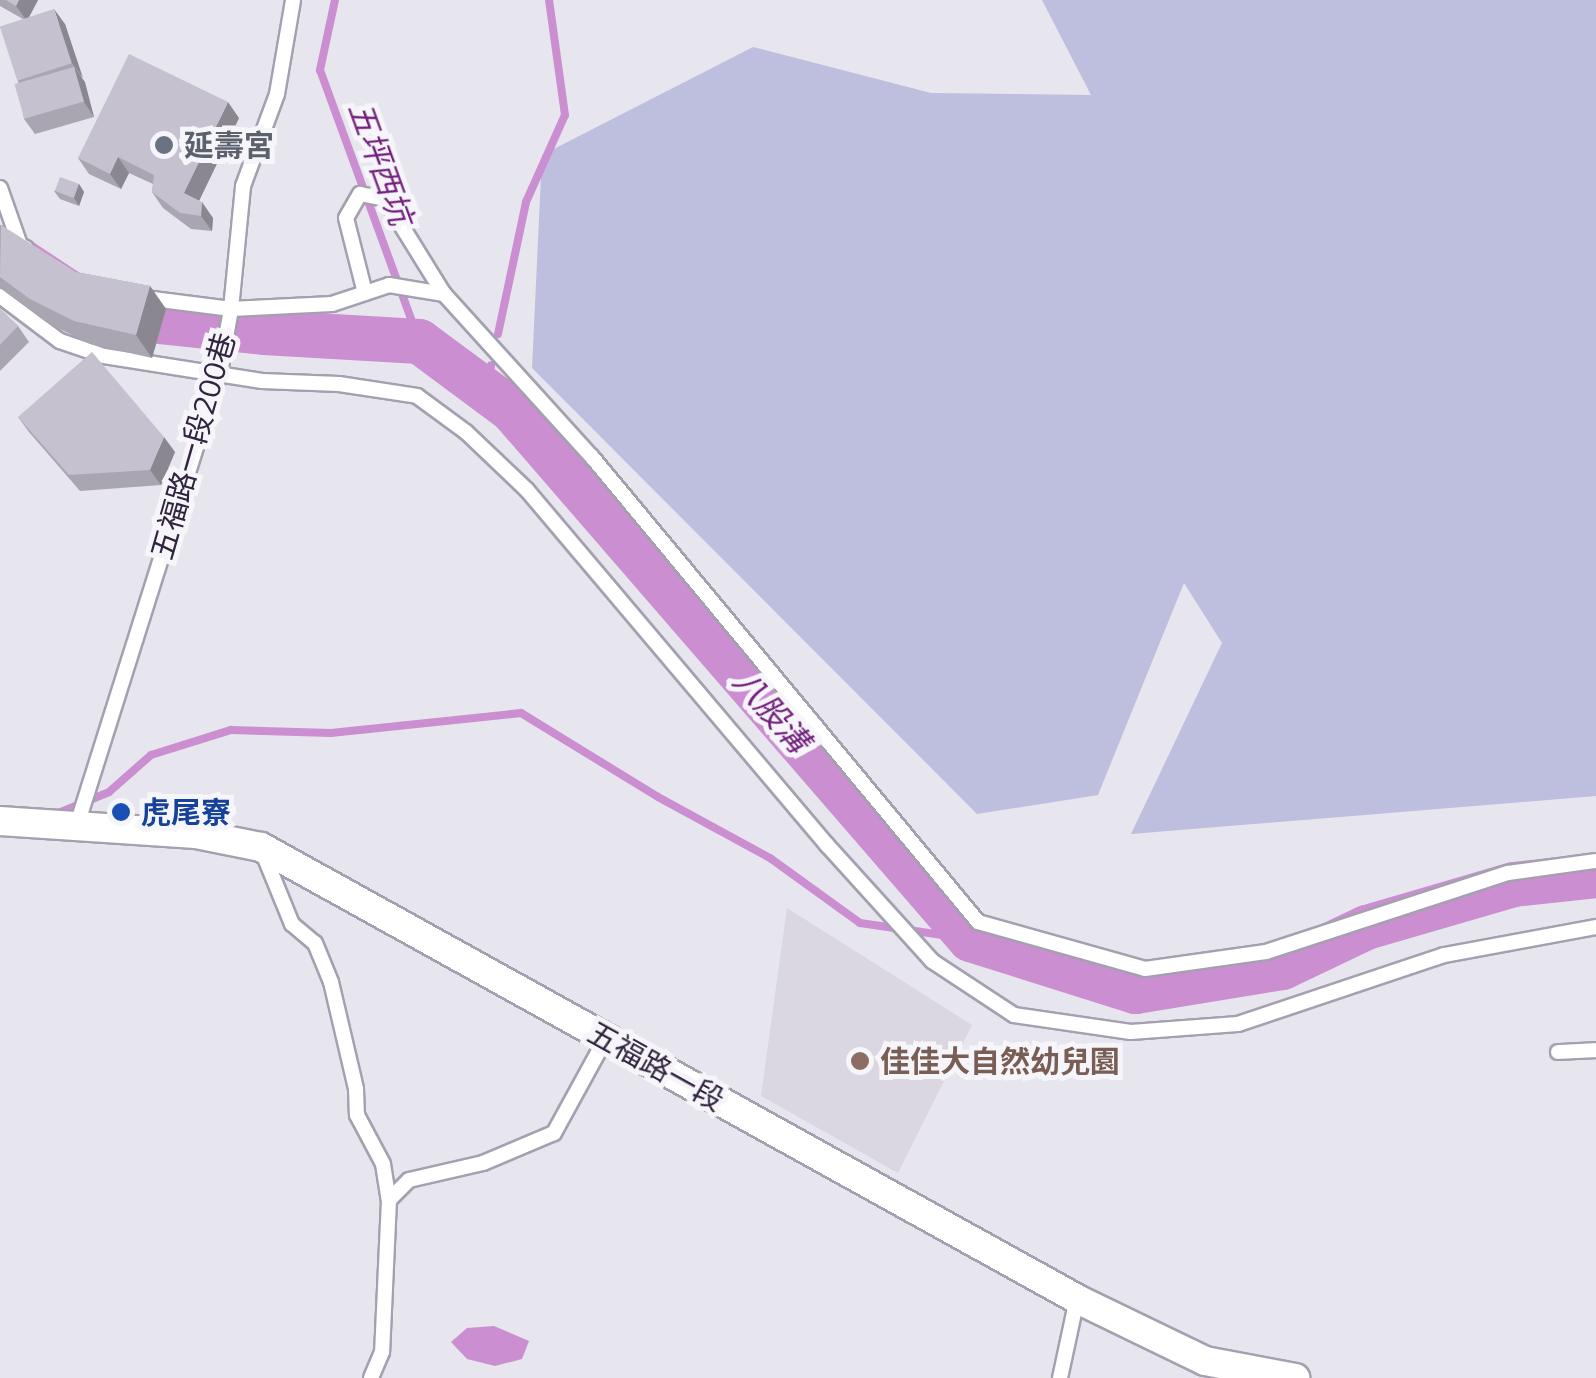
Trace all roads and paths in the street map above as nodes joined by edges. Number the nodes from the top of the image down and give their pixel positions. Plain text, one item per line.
1 (293, 0) edge
2 (1, 194) edge
3 (34, 254) edge
4 (365, 294) junction
5 (444, 294) junction
6 (128, 295) edge
7 (0, 296) edge
8 (232, 310) junction
9 (220, 372) junction
10 (0, 822) edge
11 (76, 829) junction
12 (261, 847) junction
13 (1596, 861) edge
14 (1596, 927) edge
15 (606, 1038) junction
16 (1596, 1050) edge
17 (1558, 1052) dead end
18 (389, 1200) junction
19 (1077, 1299) junction
20 (370, 1378) edge
21 (1060, 1378) edge
22 (1295, 1378) edge

1 - 8 lane, 五福路一段200巷
2 - 3 lane
4 - 5 lane
4 - 5 lane
4 - 8 lane
5 - 13 lane
6 - 8 lane
7 - 9 lane
8 - 9 lane, 五福路一段200巷
9 - 11 lane, 五福路一段200巷
9 - 14 lane
10 - 11 main road, 五福路一段
11 - 12 main road, 五福路一段
12 - 15 main road, 五福路一段
12 - 18 lane
15 - 18 lane
15 - 19 main road, 五福路一段
16 - 17 lane
18 - 20 lane
19 - 21 lane
19 - 22 main road, 五福路一段

